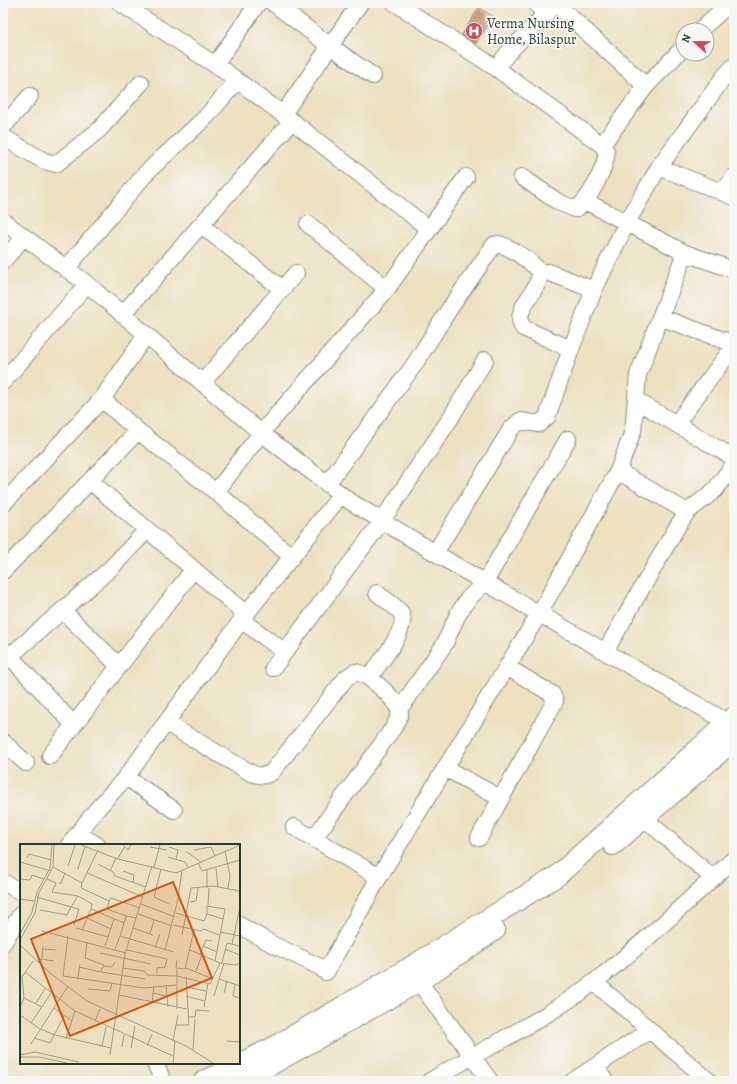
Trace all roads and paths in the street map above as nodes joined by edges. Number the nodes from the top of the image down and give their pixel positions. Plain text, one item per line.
1 (120, 3) edge
2 (258, 3) edge
3 (273, 3) edge
4 (360, 3) edge
5 (395, 3) edge
6 (730, 3) edge
7 (548, 6) edge
8 (709, 22) edge
9 (330, 46) junction
10 (675, 56) edge
11 (215, 65) junction
12 (734, 66) edge
13 (496, 68) junction
14 (373, 76) dead end
15 (237, 81) junction
16 (140, 83) dead end
17 (646, 86) junction
18 (30, 96) dead end
19 (287, 118) junction
20 (3, 127) edge
21 (3, 137) edge
22 (602, 145) junction
23 (659, 167) junction
24 (466, 177) dead end
25 (522, 177) dead end
26 (734, 177) edge
27 (729, 194) edge
28 (585, 201) junction
29 (3, 222) edge
30 (308, 224) dead end
31 (626, 224) junction
32 (201, 225) junction
33 (429, 229) junction
34 (24, 238) junction
35 (685, 253) junction
36 (3, 261) edge
37 (66, 268) junction
38 (734, 270) edge
39 (296, 273) dead end
40 (540, 273) junction
41 (87, 284) junction
42 (387, 289) junction
43 (282, 290) junction
44 (594, 290) junction
45 (122, 315) junction
46 (660, 317) junction
47 (146, 335) junction
48 (734, 345) edge
49 (571, 349) junction
50 (486, 360) dead end
51 (3, 382) edge
52 (202, 383) junction
53 (102, 399) junction
54 (637, 401) junction
55 (676, 424) junction
56 (138, 431) junction
57 (261, 433) junction
58 (568, 439) dead end
59 (734, 458) edge
60 (734, 464) edge
61 (618, 471) junction
62 (90, 481) junction
63 (327, 484) junction
64 (216, 492) junction
65 (341, 495) junction
66 (3, 504) edge
67 (687, 512) junction
68 (382, 521) junction
69 (147, 530) junction
70 (436, 553) junction
71 (292, 557) junction
72 (193, 570) junction
73 (3, 571) edge
74 (484, 582) junction
75 (377, 593) dead end
76 (63, 611) junction
77 (539, 614) junction
78 (244, 617) junction
79 (285, 652) junction
80 (605, 652) junction
81 (6, 653) edge
82 (120, 666) junction
83 (507, 667) junction
84 (273, 668) dead end
85 (369, 678) junction
86 (399, 710) junction
87 (166, 723) junction
88 (74, 725) junction
89 (732, 727) edge
90 (3, 742) edge
91 (50, 756) dead end
92 (26, 763) dead end
93 (445, 768) junction
94 (126, 777) junction
95 (500, 798) junction
96 (174, 810) dead end
97 (644, 818) junction
98 (294, 827) dead end
99 (314, 838) junction
100 (479, 838) dead end
101 (73, 839) edge
102 (93, 844) edge
103 (734, 859) edge
104 (379, 877) junction
105 (712, 878) junction
106 (3, 882) edge
107 (20, 891) edge
108 (20, 916) edge
109 (240, 926) edge
110 (3, 943) edge
111 (413, 975) junction
112 (594, 982) junction
113 (649, 1031) junction
114 (472, 1056) junction
115 (239, 1064) edge
116 (240, 1064) edge
117 (595, 1067) junction
118 (204, 1081) edge
119 (242, 1081) edge
120 (430, 1081) edge
121 (490, 1081) edge
122 (572, 1081) edge
123 (605, 1081) edge
124 (709, 1081) edge

1 - 11 street
2 - 11 street
3 - 9 street
4 - 9 street
5 - 13 street
6 - 8 street
7 - 13 street
7 - 17 street
9 - 14 street
9 - 19 street
10 - 17 street
11 - 15 street
12 - 23 street
13 - 22 street
15 - 19 street
15 - 37 street
16 - 21 street
17 - 22 street
18 - 20 street
19 - 32 street
19 - 33 street
22 - 28 street
23 - 27 street
23 - 31 street
24 - 33 street
25 - 28 street
26 - 27 street
28 - 31 street
29 - 34 street
30 - 42 street
31 - 35 street
31 - 44 street
32 - 43 street
32 - 45 street
33 - 42 street
34 - 36 street
34 - 37 street
35 - 38 street
35 - 46 street
37 - 41 street
39 - 43 street
40 - 44 street
40 - 49 street
40 - 63 street
41 - 45 street
41 - 51 street
42 - 57 street
43 - 52 street
44 - 49 street
45 - 47 street
46 - 48 street
46 - 54 street
47 - 52 street
47 - 53 street
48 - 55 street
49 - 70 street
50 - 68 street
52 - 57 street
53 - 56 street
53 - 66 street
54 - 55 street
54 - 61 street
55 - 59 street
56 - 62 street
56 - 64 street
57 - 63 street
57 - 64 street
58 - 74 street
60 - 67 street
61 - 67 street
61 - 77 street
62 - 69 street
62 - 73 street
63 - 65 street
64 - 71 street
65 - 68 street
65 - 71 street
67 - 80 street
68 - 70 street
68 - 79 street
69 - 72 street
69 - 76 street
70 - 74 street
71 - 78 street
72 - 78 street
72 - 82 street
74 - 77 street
74 - 86 street
75 - 85 street
76 - 81 street
76 - 82 street
77 - 80 street
77 - 83 street
78 - 79 street
78 - 87 street
79 - 84 street
80 - 89 street
81 - 88 street
82 - 88 street
83 - 93 street
83 - 95 street
85 - 86 street
85 - 87 street
86 - 99 street
87 - 94 street
88 - 91 street
89 - 97 main road
89 - 111 main road
90 - 92 street
93 - 95 street
93 - 104 street
94 - 96 street
94 - 101 street
95 - 100 street
97 - 105 street
97 - 111 main road
98 - 99 street
99 - 104 street
101 - 102 street
103 - 105 street
104 - 109 street
105 - 112 street
106 - 107 street
108 - 110 street
111 - 114 street
111 - 116 main road
111 - 119 main road
112 - 113 street
112 - 114 street
113 - 117 street
113 - 124 street
114 - 120 street
114 - 121 street
115 - 118 main road
117 - 122 street
117 - 123 street

